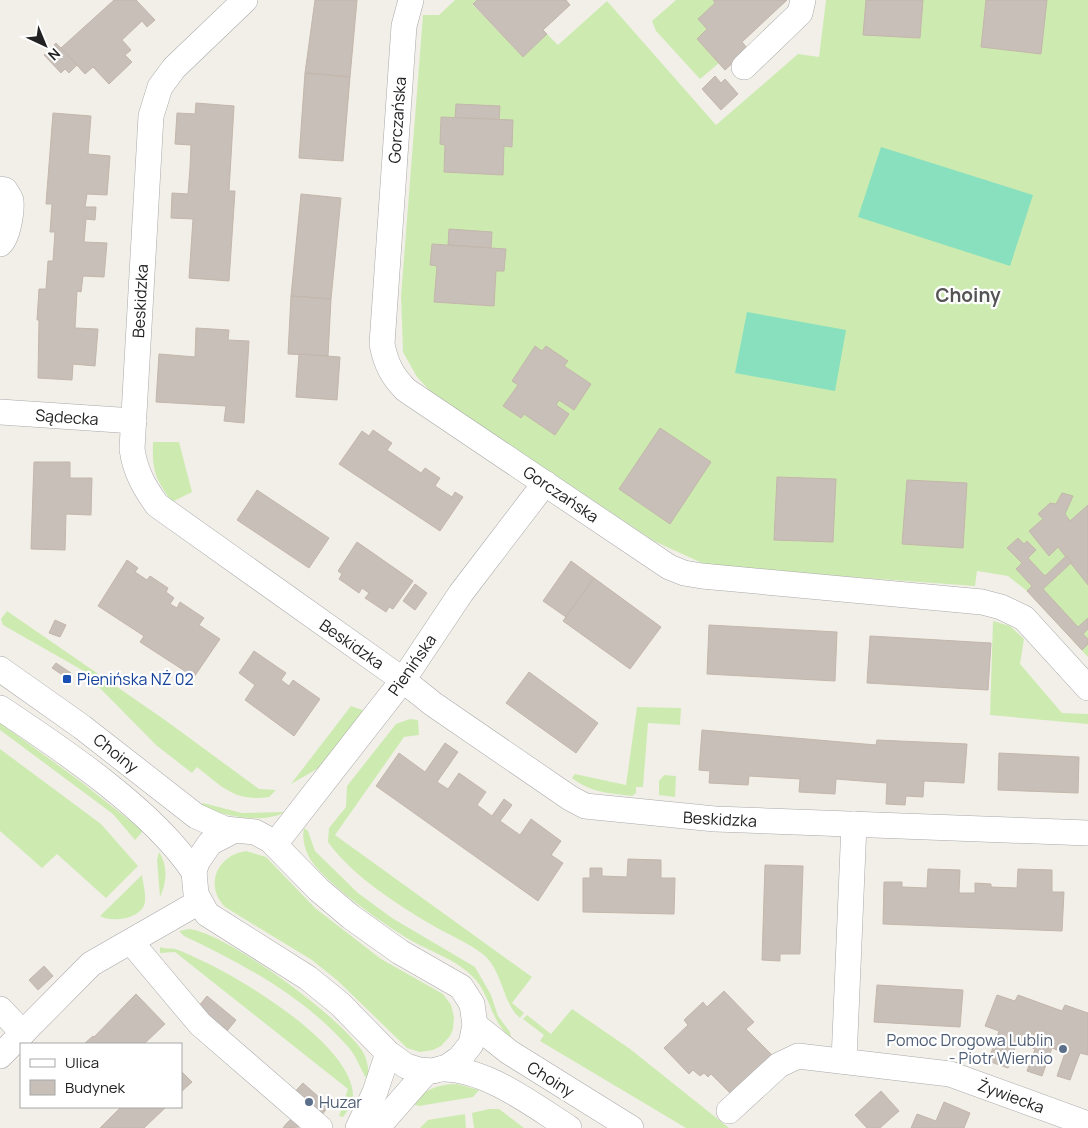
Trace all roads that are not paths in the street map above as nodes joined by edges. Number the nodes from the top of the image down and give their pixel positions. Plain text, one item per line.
1 (245, 0) edge
2 (411, 0) edge
3 (803, 0) edge
4 (744, 67) dead end
5 (0, 189) edge
6 (0, 244) edge
7 (0, 412) edge
8 (134, 421) junction
9 (545, 483) junction
10 (0, 669) edge
11 (403, 680) junction
12 (1088, 688) edge
13 (0, 708) edge
14 (854, 824) junction
15 (235, 830) junction
16 (1088, 833) edge
17 (275, 844) junction
18 (194, 872) junction
19 (199, 902) junction
20 (131, 942) junction
21 (0, 1009) edge
22 (475, 1025) junction
23 (23, 1033) junction
24 (388, 1053) junction
25 (0, 1056) edge
26 (844, 1061) junction
27 (434, 1070) junction
28 (729, 1111) dead end
29 (1088, 1124) edge
30 (320, 1128) edge
31 (358, 1128) edge
32 (377, 1128) edge
33 (569, 1128) edge
34 (631, 1128) edge

1 - 8 street, Beskidzka
2 - 9 street, Gorczańska
3 - 4 street
5 - 6 street
7 - 8 street, Sądecka
8 - 11 street, Beskidzka
9 - 11 street, Pienińska
9 - 12 street, Gorczańska
10 - 15 street, Choiny
11 - 14 street, Beskidzka
11 - 17 street, Pienińska
13 - 18 street, Choiny
14 - 16 street, Beskidzka
14 - 26 street
15 - 17 street, Choiny
15 - 18 street
17 - 22 street, Choiny
18 - 19 street
19 - 20 street
19 - 24 street, Choiny
20 - 23 street
20 - 30 street
21 - 23 street
22 - 27 street
22 - 34 street, Choiny
23 - 25 street
24 - 27 street, Choiny
24 - 31 street
26 - 28 street, Żywiecka
26 - 29 street, Żywiecka
27 - 32 street
27 - 33 street, Choiny

